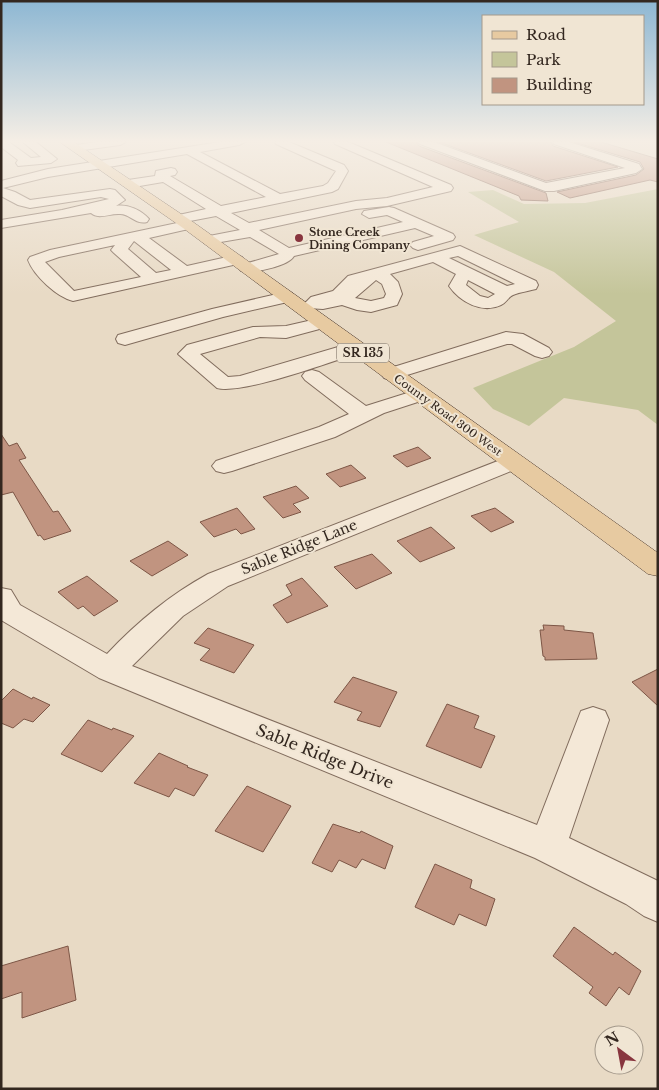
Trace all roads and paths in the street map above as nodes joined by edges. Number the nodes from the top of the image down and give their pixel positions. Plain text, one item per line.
1 (12, 193) edge
2 (141, 193) edge
3 (194, 193) edge
4 (270, 193) edge
5 (425, 193) edge
6 (212, 202) junction
7 (372, 213) junction
8 (142, 219) junction
9 (179, 219) junction
10 (345, 219) junction
11 (1, 224) edge
12 (70, 224) dead end
13 (116, 224) dead end
14 (424, 226) junction
15 (399, 227) junction
16 (254, 232) junction
17 (372, 234) junction
18 (134, 236) junction
19 (209, 240) junction
20 (398, 246) dead end
21 (287, 253) junction
22 (435, 257) junction
23 (241, 264) junction
24 (184, 272) junction
25 (372, 273) junction
26 (153, 279) junction
27 (341, 297) junction
28 (300, 303) junction
29 (321, 323) junction
30 (126, 339) dead end
31 (355, 348) junction
32 (542, 352) dead end
33 (391, 374) junction
34 (312, 376) dead end
35 (420, 395) junction
36 (365, 415) junction
37 (513, 462) junction
38 (224, 466) dead end
39 (658, 567) edge
40 (1, 596) edge
41 (110, 670) junction
42 (593, 720) dead end
43 (548, 846) junction
44 (658, 903) edge

1 - 11 street
2 - 9 main road, County Road 300 West / SR 135
3 - 6 street
4 - 6 street
5 - 16 street
6 - 9 street
6 - 16 street
7 - 10 street
7 - 14 street
7 - 15 street
8 - 9 street
8 - 12 street
8 - 13 street
9 - 18 street
9 - 19 main road, County Road 300 West / SR 135
10 - 16 street
10 - 17 street
14 - 15 street
14 - 20 street
15 - 17 street
16 - 19 street
16 - 21 street
17 - 21 street
18 - 24 street
18 - 26 street
18 - 26 street
19 - 23 main road, County Road 300 West / SR 135
21 - 23 street
22 - 22 street
22 - 25 street
23 - 24 street
23 - 28 main road, County Road 300 West / SR 135
24 - 26 street
25 - 27 street
25 - 27 street
27 - 28 street
28 - 29 main road, County Road 300 West / SR 135
28 - 30 street
29 - 31 main road, County Road 300 West / SR 135
29 - 31 street
31 - 33 main road, County Road 300 West / SR 135
32 - 33 street
33 - 35 main road, County Road 300 West / SR 135
34 - 36 street
35 - 36 street
35 - 37 main road, County Road 300 West / SR 135
36 - 38 street
37 - 39 main road, County Road 300 West / SR 135
37 - 41 street, Sable Ridge Lane
40 - 41 street, Sable Ridge Drive
41 - 43 street, Sable Ridge Drive
42 - 43 street
43 - 44 street, Sable Ridge Drive

